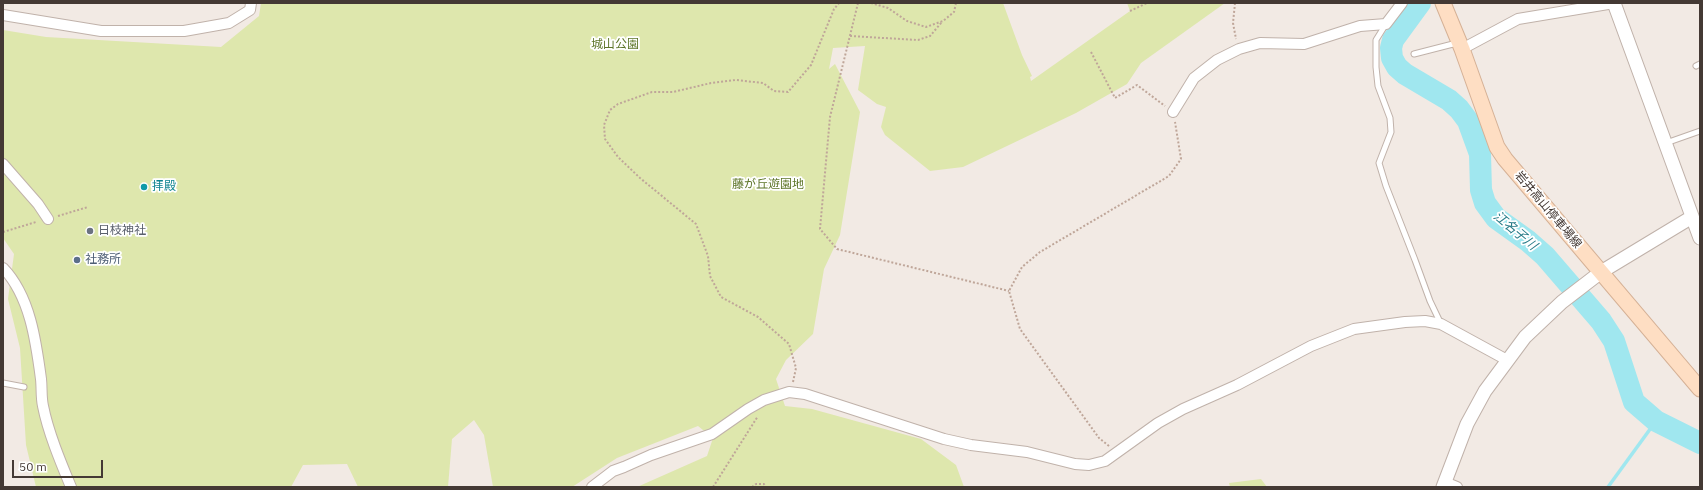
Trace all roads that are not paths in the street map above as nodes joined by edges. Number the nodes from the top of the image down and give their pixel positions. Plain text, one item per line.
1 (251, 3) edge
2 (1402, 3) edge
3 (1443, 3) edge
4 (1614, 3) edge
5 (3, 15) edge
6 (1386, 24) junction
7 (1461, 44) junction
8 (1414, 54) dead end
9 (1174, 112) road end
10 (1700, 130) edge
11 (1666, 143) junction
12 (3, 164) edge
13 (1692, 217) junction
14 (48, 219) dead end
15 (1700, 238) edge
16 (3, 268) edge
17 (1601, 272) junction
18 (1440, 324) junction
19 (1507, 360) junction
20 (3, 383) edge
21 (24, 387) dead end
22 (1700, 389) edge
23 (1448, 485) edge
24 (72, 487) edge
25 (592, 487) edge

1 - 5 street
2 - 6 street
3 - 7 main road, 岩井高山停車場線
4 - 7 street
4 - 11 street
6 - 9 street
6 - 18 lane
7 - 8 lane
7 - 17 main road, 岩井高山停車場線
10 - 11 lane
11 - 13 street
12 - 14 street
13 - 15 street
13 - 17 street
16 - 24 street
17 - 19 street
17 - 22 main road, 岩井高山停車場線
18 - 19 street
18 - 25 street
19 - 23 street
20 - 21 lane

